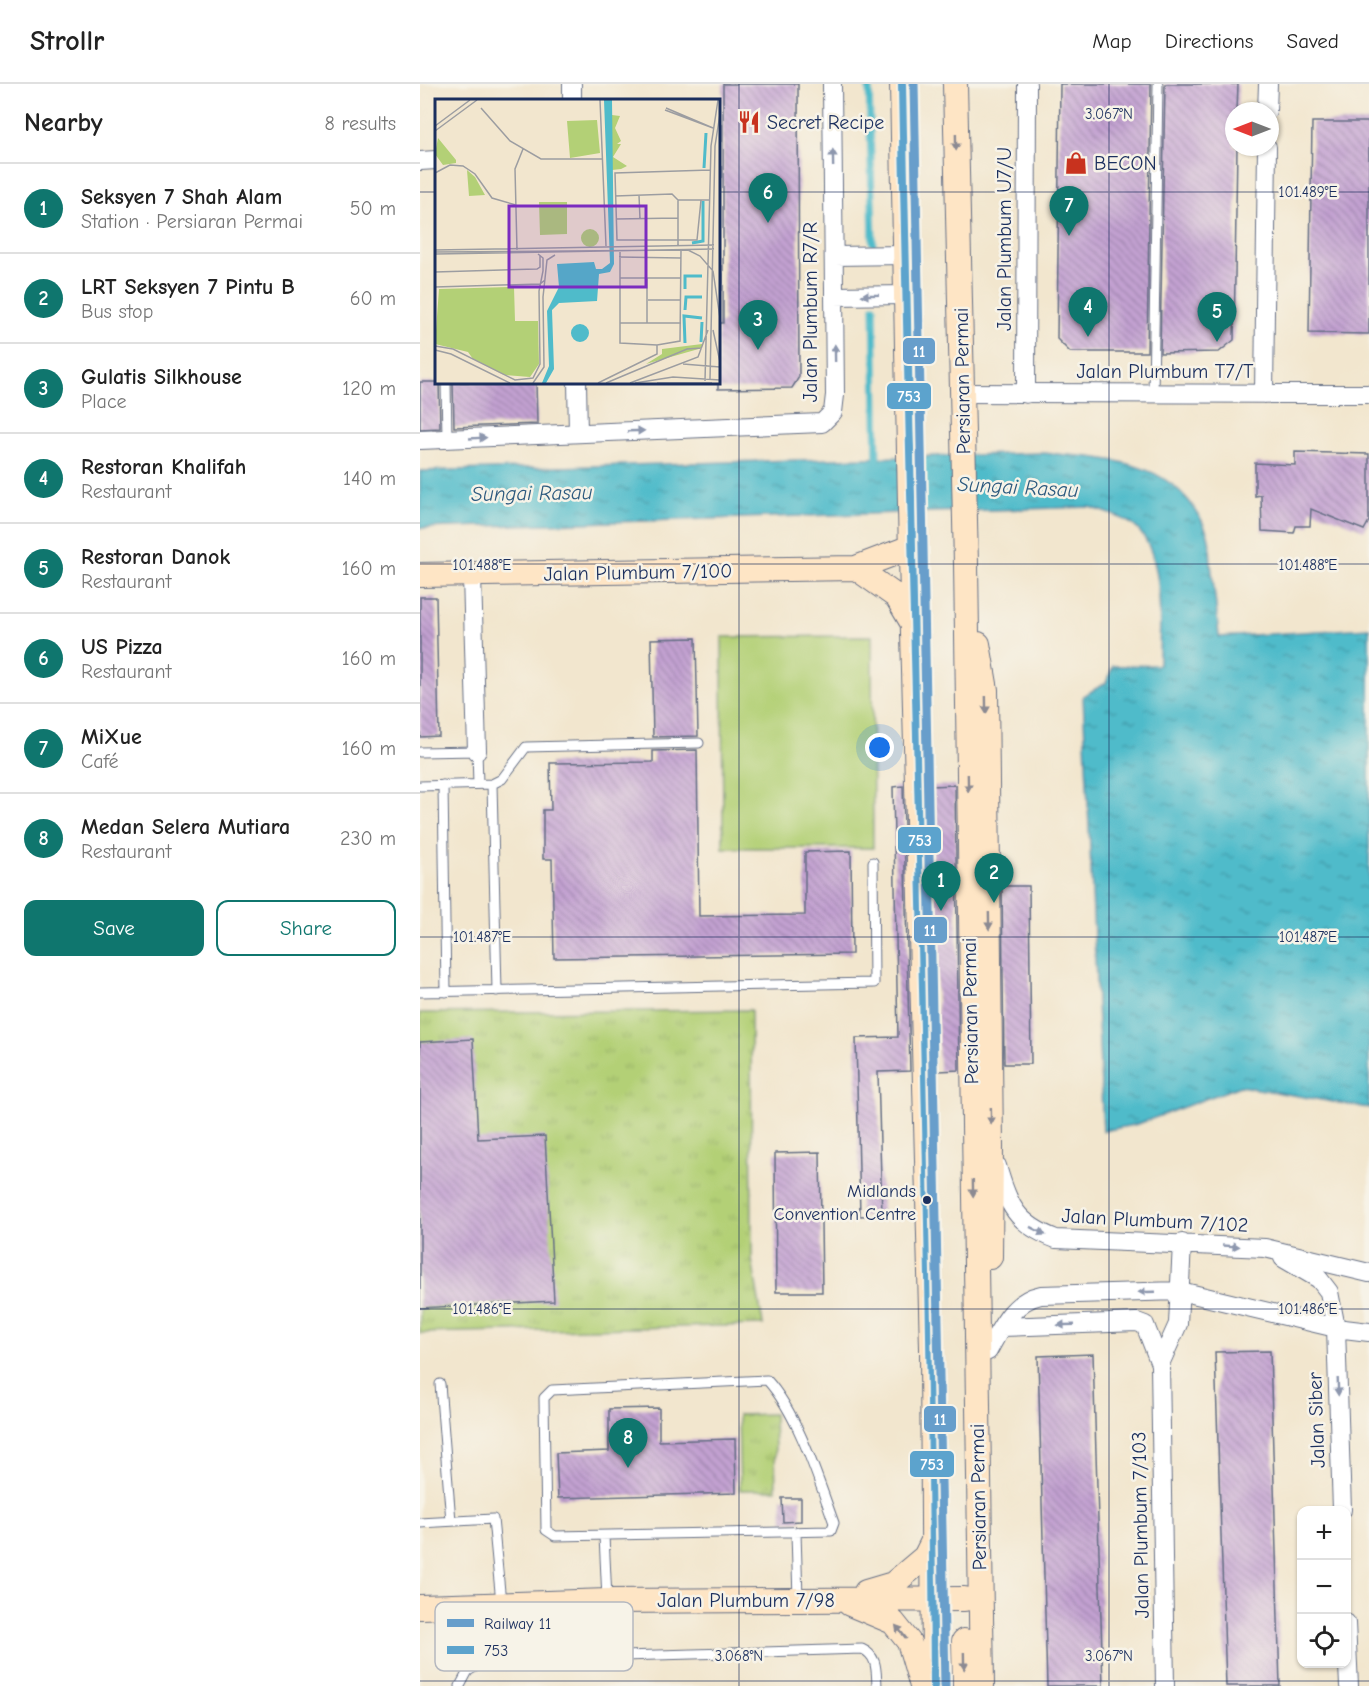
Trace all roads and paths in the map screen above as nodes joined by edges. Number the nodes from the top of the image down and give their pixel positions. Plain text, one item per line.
1 (832, 84) edge
2 (902, 84) edge
3 (955, 84) edge
4 (1027, 84) edge
5 (1158, 84) edge
6 (1268, 84) edge
7 (1267, 102) edge
8 (1267, 156) edge
9 (435, 160) edge
10 (420, 161) edge
11 (906, 255) junction
12 (834, 256) junction
13 (907, 295) junction
14 (834, 296) junction
15 (446, 384) edge
16 (577, 384) edge
17 (962, 393) junction
18 (1026, 394) junction
19 (1153, 394) junction
20 (1264, 394) junction
21 (1369, 394) edge
22 (578, 433) junction
23 (447, 439) junction
24 (420, 440) edge
25 (911, 542) junction
26 (966, 564) junction
27 (856, 568) junction
28 (420, 575) edge
29 (472, 576) junction
30 (914, 625) junction
31 (699, 743) dead end
32 (477, 751) junction
33 (420, 753) edge
34 (478, 784) junction
35 (492, 784) junction
36 (443, 785) junction
37 (420, 786) edge
38 (873, 862) dead end
39 (497, 991) junction
40 (420, 992) edge
41 (446, 992) junction
42 (991, 1146) junction
43 (1182, 1243) junction
44 (1265, 1248) junction
45 (1366, 1274) edge
46 (1180, 1291) junction
47 (1002, 1327) junction
48 (1336, 1328) junction
49 (1369, 1332) edge
50 (982, 1351) junction
51 (1160, 1364) junction
52 (440, 1384) dead end
53 (1342, 1506) edge
54 (451, 1521) junction
55 (420, 1523) edge
56 (796, 1533) junction
57 (604, 1536) junction
58 (934, 1539) junction
59 (934, 1599) junction
60 (964, 1599) junction
61 (798, 1600) junction
62 (840, 1600) junction
63 (608, 1601) junction
64 (501, 1602) edge
65 (581, 1602) edge
66 (420, 1607) edge
67 (435, 1607) edge
68 (633, 1656) edge
69 (1348, 1668) edge
70 (468, 1671) edge
71 (460, 1686) edge
72 (877, 1686) edge
73 (922, 1686) edge
74 (934, 1686) edge
75 (965, 1686) edge
76 (982, 1686) edge
77 (1165, 1686) edge
78 (1349, 1686) edge

12 -> 1 street, Jalan Plumbum R7/R
2 - 11 main road
3 -> 17 main road, Persiaran Permai
4 - 18 street, Jalan Plumbum U7/U
5 - 19 lane
6 - 7 street
8 - 20 street
9 - 10 street
11 - 12 street
11 - 13 main road
12 - 14 street, Jalan Plumbum R7/R
13 -> 14 street
13 - 25 main road
22 -> 14 street, Jalan Plumbum R7/R
15 - 23 lane
16 - 22 street
17 - 18 street, Jalan Plumbum T7/T
17 - 26 main road, Persiaran Permai
18 - 19 street, Jalan Plumbum T7/T
19 - 20 street, Jalan Plumbum T7/T
20 - 21 street, Jalan Plumbum T7/T
23 -> 22 street, Jalan Plumbum R7/R
23 - 24 street, Jalan Plumbum R7/R
25 - 27 main road, Jalan Plumbum 7/100
25 - 30 main road
26 -> 42 main road
26 -> 50 main road, Persiaran Permai
27 - 29 main road, Jalan Plumbum 7/100
27 - 30 main road
28 - 29 main road, Jalan Plumbum 7/100
29 - 32 street
30 - 58 main road
31 - 35 lane
32 - 33 lane
32 - 34 lane
34 - 35 lane
34 - 36 lane
35 - 39 lane
36 - 37 lane
36 - 41 lane
38 - 39 lane
39 - 41 lane
40 - 41 lane
42 -> 43 street, Jalan Plumbum 7/102
42 - 50 main road
43 -> 44 street, Jalan Plumbum 7/102
43 - 46 street
44 - 45 street, Jalan Plumbum 7/102
44 - 48 street, Jalan Siber
46 -> 47 street
46 - 48 street
46 - 51 street
47 - 50 street
51 -> 47 street
48 - 49 street
48 -> 53 street, Jalan Siber
50 - 60 main road
50 - 76 main road, Persiaran Permai
51 - 77 street, Jalan Plumbum 7/103
52 - 54 lane
54 - 55 lane
54 - 64 lane
56 - 57 lane
56 - 57 lane
56 - 61 lane
57 - 63 lane
58 - 59 main road
58 - 62 main road
59 - 60 main road, Jalan Plumbum 7/98
59 - 62 main road, Jalan Plumbum 7/98
59 - 74 main road
60 -> 75 main road
61 - 62 main road, Jalan Plumbum 7/98
61 - 63 main road, Jalan Plumbum 7/98
73 -> 62 main road
63 - 65 main road, Jalan Plumbum 7/98
66 - 67 main road, Jalan Plumbum 7/98
68 - 72 lane
69 - 78 street
70 - 71 lane

